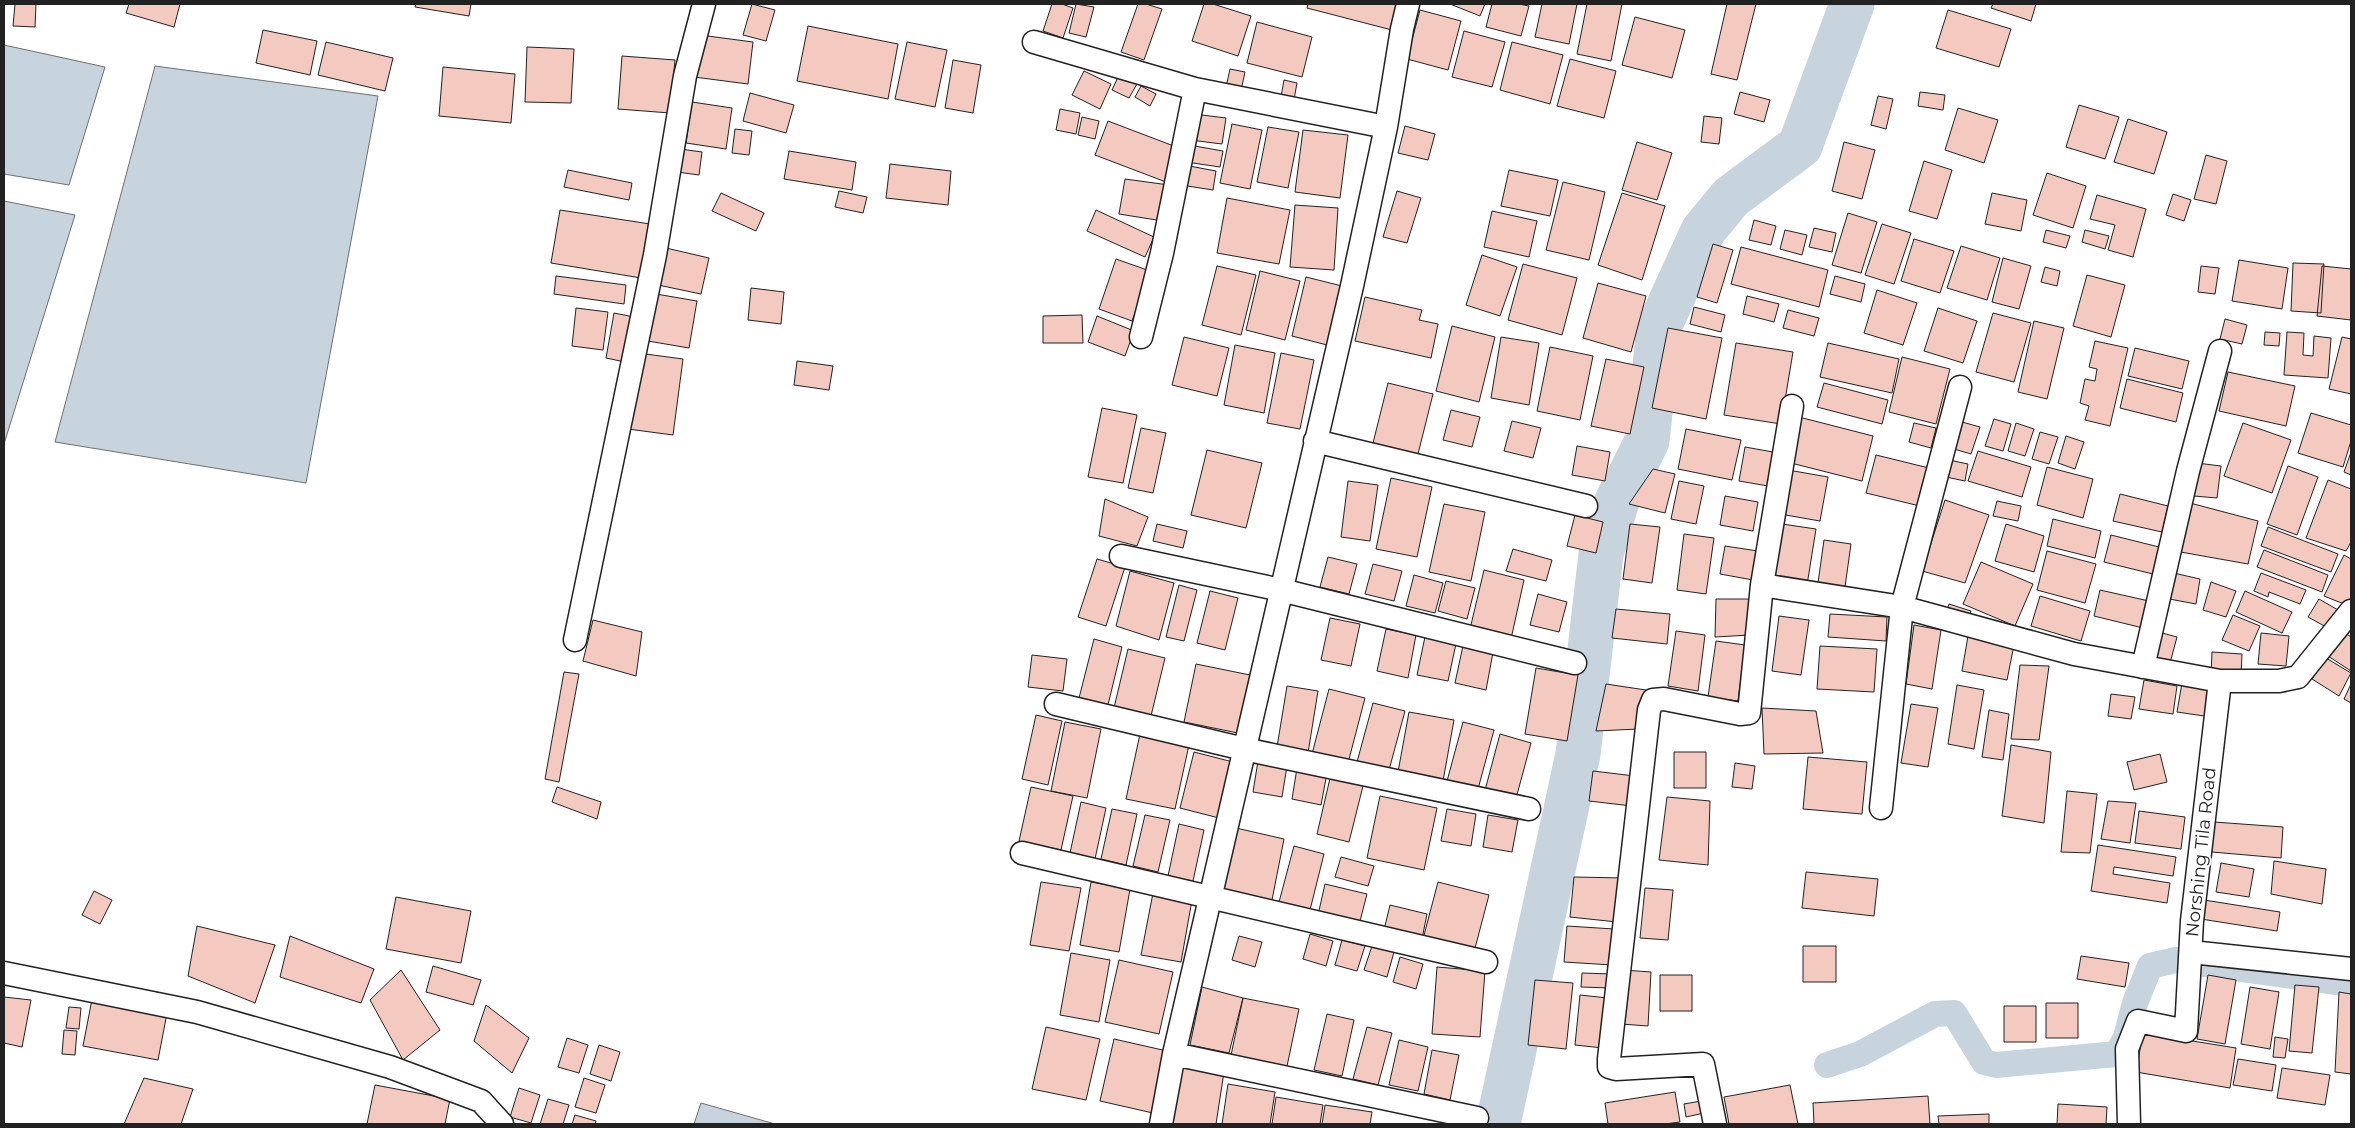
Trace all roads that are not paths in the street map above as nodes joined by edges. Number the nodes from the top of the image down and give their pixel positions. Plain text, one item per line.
1 (704, 4) edge
2 (1408, 4) edge
3 (1034, 42) dead end
4 (1195, 89) junction
5 (1386, 127) junction
6 (1141, 337) dead end
7 (2220, 351) dead end
8 (1960, 387) dead end
9 (1792, 406) dead end
10 (1315, 441) junction
11 (1586, 506) dead end
12 (1121, 556) dead end
13 (1762, 585) junction
14 (1281, 590) junction
15 (1902, 607) junction
16 (2351, 611) edge
17 (575, 640) dead end
18 (1574, 663) dead end
19 (2142, 667) junction
20 (2220, 681) junction
21 (1056, 704) dead end
22 (1244, 749) junction
23 (1881, 808) dead end
24 (1529, 809) dead end
25 (1022, 853) dead end
26 (1210, 899) junction
27 (2191, 954) junction
28 (1486, 962) dead end
29 (2351, 969) edge
30 (4, 973) edge
31 (1174, 1054) junction
32 (1477, 1118) dead end
33 (502, 1124) edge
34 (1161, 1124) edge
35 (1715, 1124) edge
36 (2129, 1124) edge

1 - 17 street
2 - 5 street
3 - 4 street
4 - 5 street
4 - 6 street
5 - 10 street
7 - 19 street
8 - 15 street
9 - 13 street
10 - 11 street
10 - 14 street
12 - 14 street
13 - 15 street
13 - 35 street
14 - 18 street
14 - 22 street
15 - 19 street
15 - 23 street
16 - 20 street
19 - 20 street
20 - 27 street, Norshing Tila Road
21 - 22 street
22 - 24 street
22 - 26 street
25 - 26 street
26 - 28 street
26 - 31 street
27 - 29 street
27 - 36 street, Norshing Tila Road
30 - 33 street
31 - 32 street
31 - 34 street

